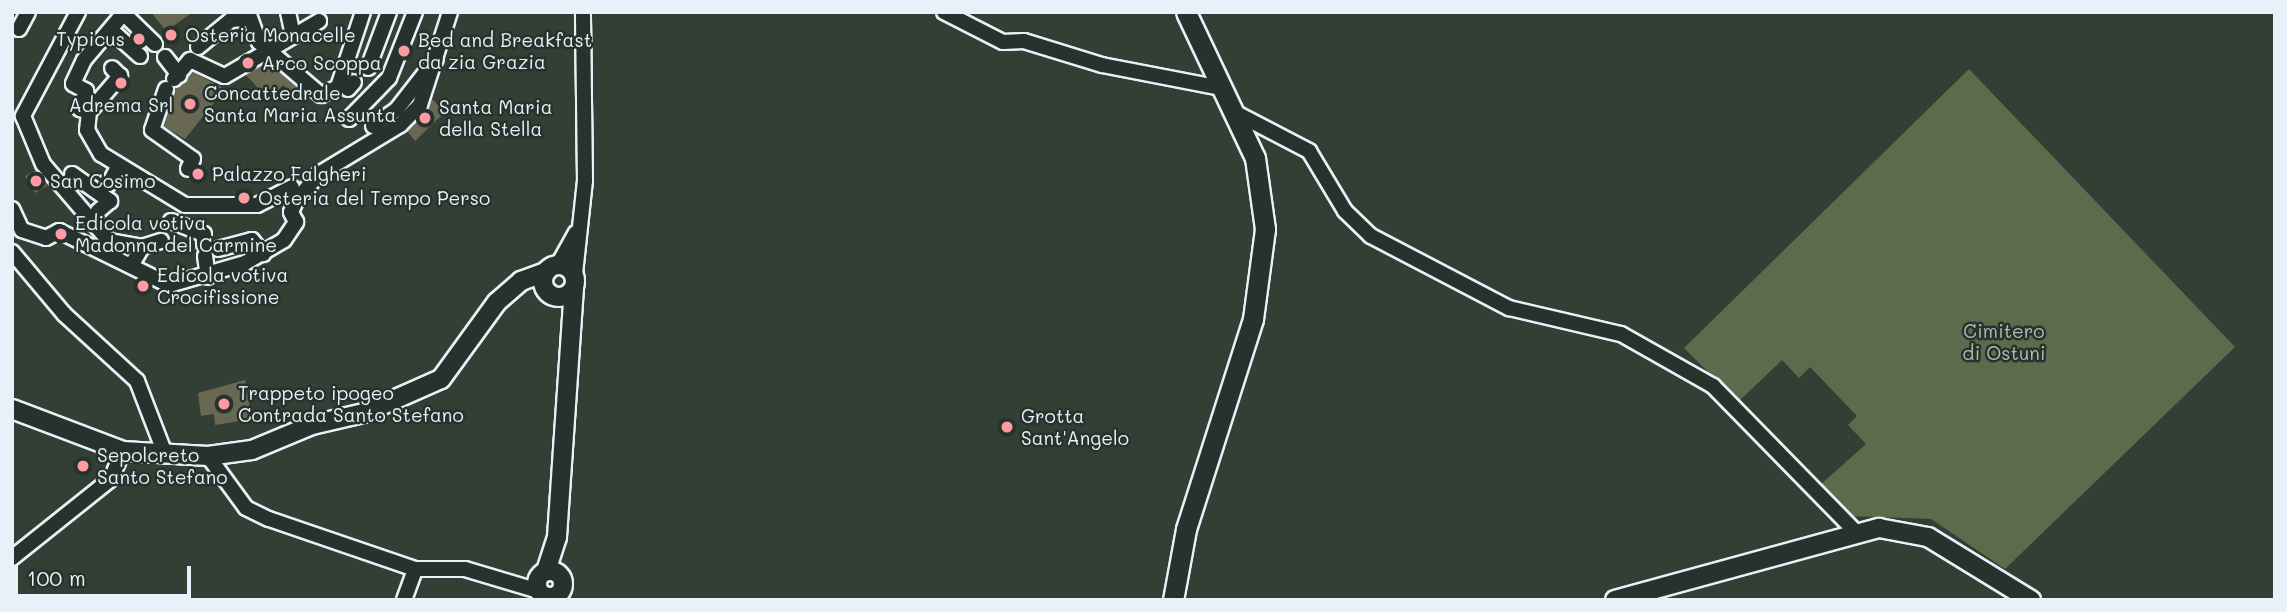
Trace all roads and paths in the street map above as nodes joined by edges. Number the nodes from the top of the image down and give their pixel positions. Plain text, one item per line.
1 (28, 12) edge
2 (78, 12) edge
3 (288, 12) edge
4 (363, 12) edge
5 (389, 12) edge
6 (415, 12) edge
7 (450, 12) edge
8 (583, 12) edge
9 (944, 12) edge
10 (1186, 12) edge
11 (123, 13) edge
12 (248, 16) edge
13 (319, 21) dead end
14 (19, 29) dead end
15 (111, 30) junction
16 (293, 36) junction
17 (155, 44) dead end
18 (264, 48) junction
19 (197, 54) junction
20 (140, 56) dead end
21 (166, 57) dead end
22 (437, 59) junction
23 (368, 68) dead end
24 (116, 72) dead end
25 (173, 81) junction
26 (1222, 88) junction
27 (89, 112) junction
28 (1234, 112) junction
29 (349, 119) dead end
30 (373, 126) dead end
31 (118, 167) junction
32 (188, 169) dead end
33 (72, 174) dead end
34 (105, 187) junction
35 (292, 187) dead end
36 (177, 202) junction
37 (98, 211) dead end
38 (15, 221) edge
39 (581, 222) junction
40 (161, 241) dead end
41 (142, 247) junction
42 (109, 248) junction
43 (209, 250) junction
44 (12, 252) edge
45 (263, 254) junction
46 (131, 267) junction
47 (552, 268) junction
48 (208, 277) junction
49 (563, 287) junction
50 (515, 288) junction
51 (12, 409) edge
52 (123, 451) junction
53 (165, 454) junction
54 (208, 456) junction
55 (1855, 531) junction
56 (12, 558) edge
57 (415, 569) junction
58 (553, 587) edge
59 (404, 600) edge
60 (1173, 600) edge
61 (1615, 600) edge
62 (2031, 600) edge

1 - 14 street
2 - 42 street
3 - 16 street
4 - 18 street
5 - 23 street
6 - 29 street
7 - 22 street
8 - 39 street
9 - 26 street
10 - 26 main road
11 - 15 street
11 - 17 street
12 - 18 street
12 - 19 street
13 - 16 street
15 - 20 street
15 - 27 street
16 - 18 street
18 - 19 street
19 - 25 street
21 - 25 street
22 - 30 street
22 - 45 street
24 - 27 street
25 - 32 street
26 - 28 main road
27 - 31 street
28 - 55 street
28 - 60 main road
31 - 34 street
31 - 36 street
33 - 34 street
34 - 37 street
35 - 36 street
36 - 43 street
38 - 42 street
39 - 47 street
39 - 49 street
40 - 41 street
41 - 42 street
41 - 46 street
42 - 46 street
43 - 45 street
43 - 48 street
44 - 53 street
45 - 48 street
46 - 48 street
47 - 49 street
47 - 49 street
47 - 50 street
49 - 50 street
49 - 58 street
50 - 54 street
51 - 52 street
52 - 53 street
52 - 56 street
53 - 54 street
54 - 57 street
55 - 61 street
55 - 62 street
57 - 58 street
57 - 59 street

